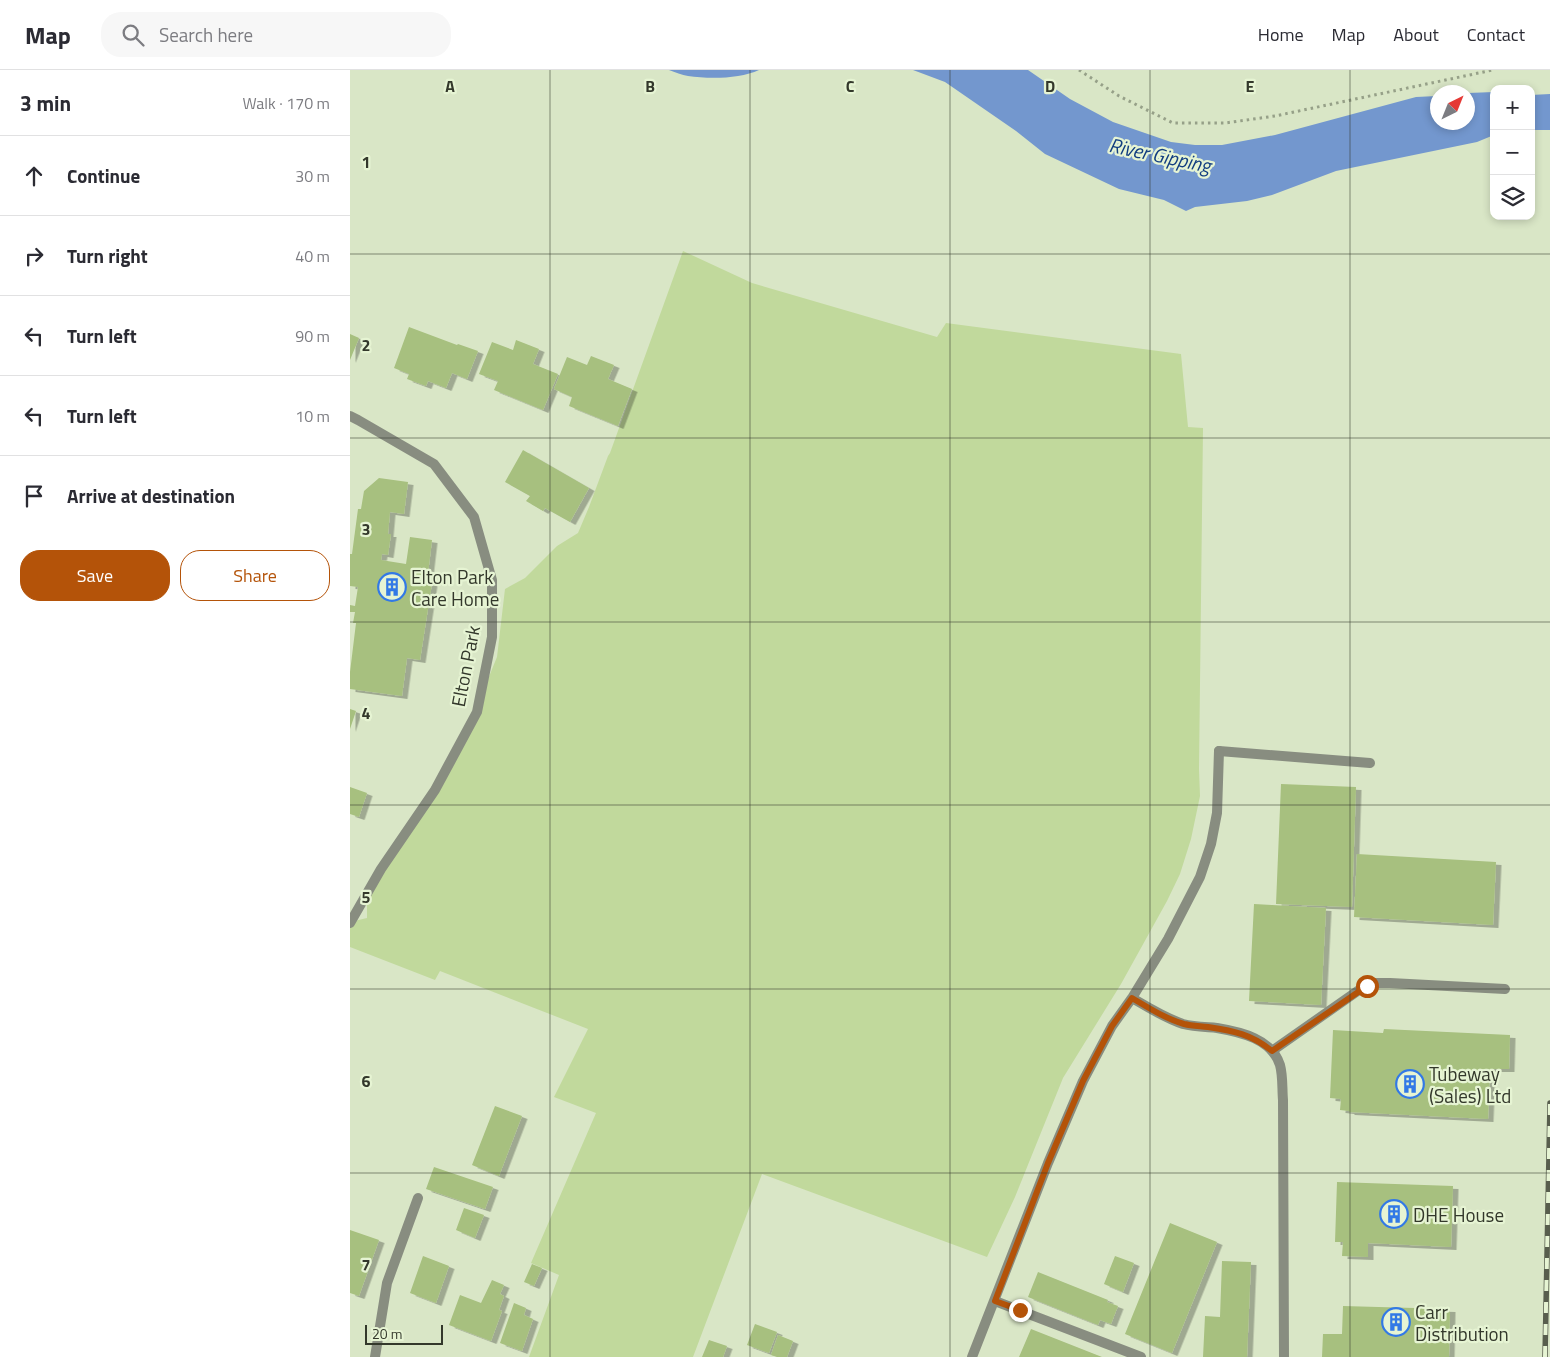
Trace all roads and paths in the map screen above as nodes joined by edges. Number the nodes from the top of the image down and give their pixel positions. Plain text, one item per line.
1 (1079, 70) edge
2 (1493, 70) edge
3 (350, 416) edge
4 (1370, 763) dead end
5 (350, 923) edge
6 (1505, 989) dead end
7 (1132, 998) junction
8 (1272, 1051) junction
9 (418, 1198) dead end
10 (995, 1301) junction
11 (375, 1357) edge
12 (972, 1357) edge
13 (1141, 1357) edge
14 (1284, 1357) edge

1 - 2 path
3 - 5 street, Elton Park
4 - 7 street
6 - 8 street
7 - 8 street
7 - 10 street
8 - 14 street
9 - 11 street
10 - 12 street
10 - 13 street

